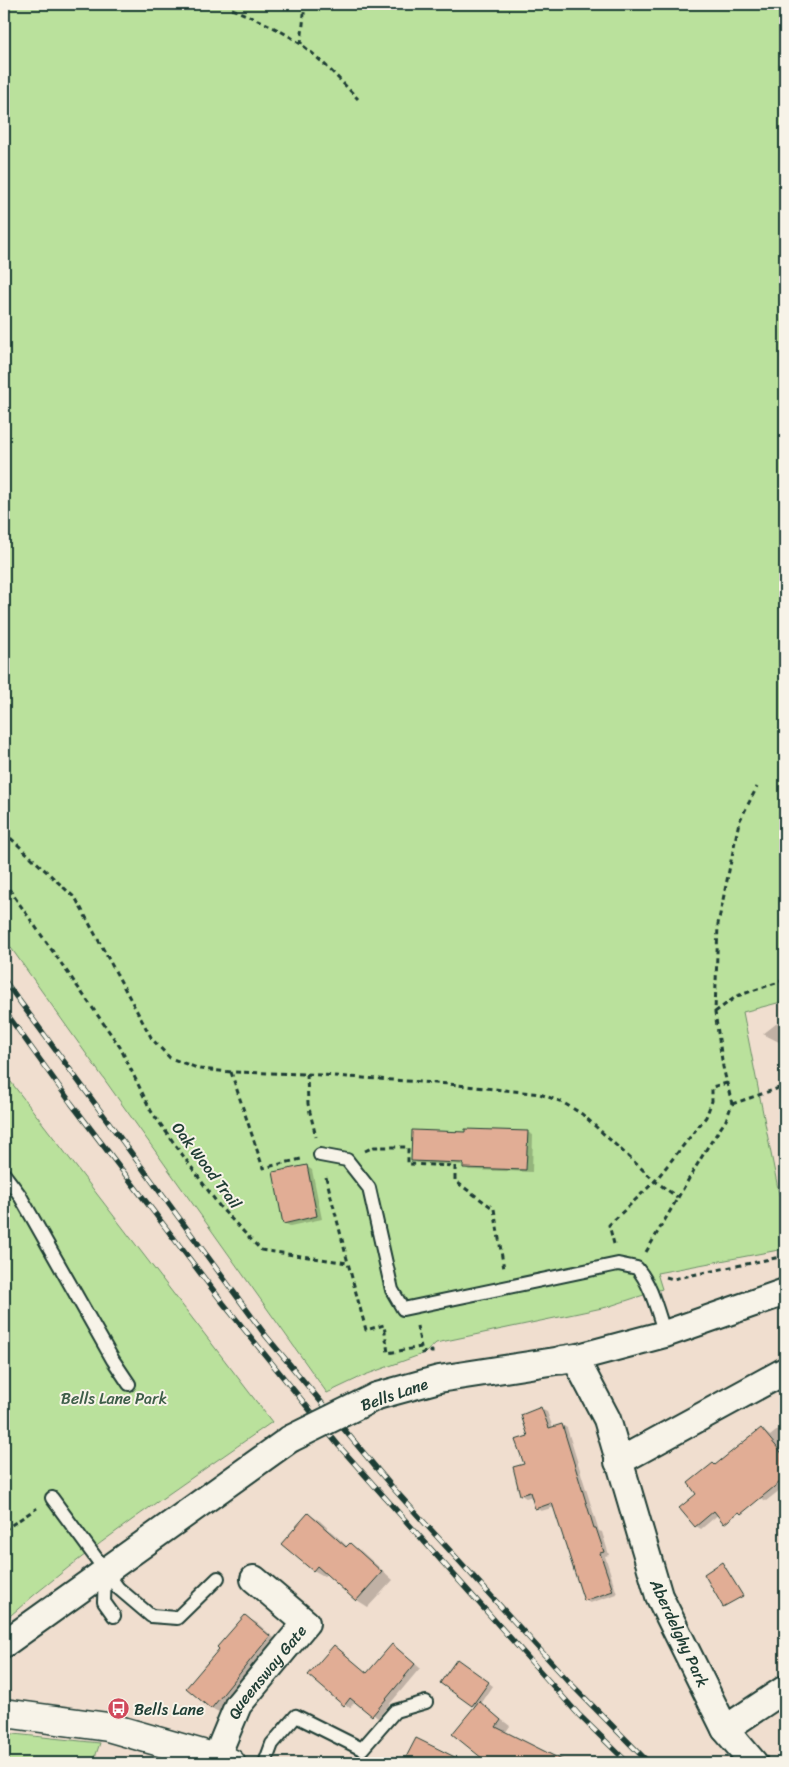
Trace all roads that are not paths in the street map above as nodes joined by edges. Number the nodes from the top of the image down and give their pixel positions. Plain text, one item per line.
1 (320, 1155) road end
2 (4, 1174) edge
3 (785, 1292) edge
4 (665, 1334) junction
5 (569, 1359) junction
6 (785, 1371) edge
7 (129, 1384) dead end
8 (618, 1462) junction
9 (52, 1498) road end
10 (105, 1573) junction
11 (218, 1578) dead end
12 (254, 1579) dead end
13 (114, 1616) dead end
14 (4, 1644) edge
15 (785, 1689) edge
16 (426, 1702) dead end
17 (4, 1713) edge
18 (724, 1729) junction
19 (223, 1760) edge
20 (265, 1763) edge
21 (754, 1763) edge

1 - 4 lane
2 - 7 lane
3 - 4 street, Bells Lane
4 - 5 street, Bells Lane
5 - 8 street, Aberdelghy Park
5 - 10 street, Bells Lane, bridge
6 - 8 street
8 - 18 street, Aberdelghy Park
9 - 10 lane
10 - 11 lane
10 - 13 lane
10 - 14 street, Bells Lane
12 - 19 street, Queensway Gate
15 - 18 street
16 - 20 lane
17 - 19 highway
18 - 21 street, Aberdelghy Park

